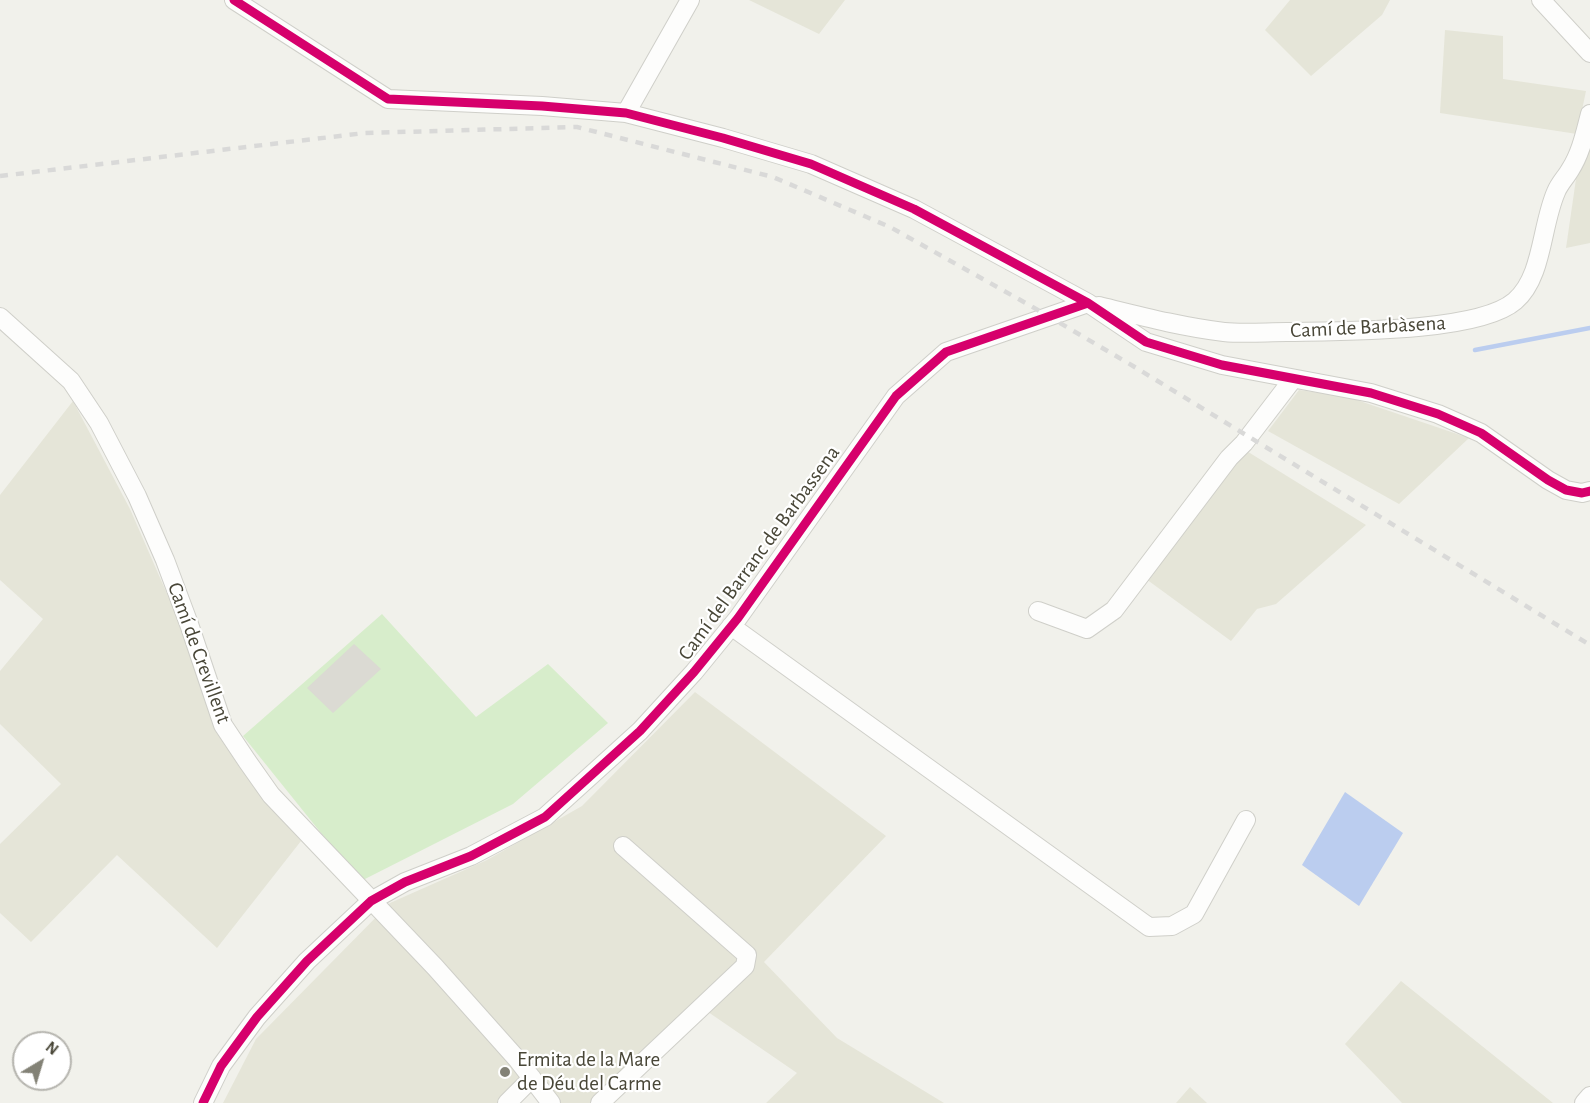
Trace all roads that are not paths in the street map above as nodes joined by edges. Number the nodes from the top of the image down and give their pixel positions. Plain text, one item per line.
1 (234, 0) edge
2 (690, 0) edge
3 (1541, 0) edge
4 (1590, 53) edge
5 (626, 113) junction
6 (1590, 114) edge
7 (1088, 303) junction
8 (2, 325) edge
9 (1293, 378) junction
10 (1590, 491) edge
11 (1038, 611) dead end
12 (732, 626) junction
13 (1246, 820) dead end
14 (623, 846) dead end
15 (371, 901) junction
16 (532, 1078) junction
17 (1590, 1096) edge
18 (203, 1103) edge
19 (507, 1103) edge
20 (551, 1103) edge
21 (600, 1103) edge
22 (1584, 1103) edge

1 - 5 street
2 - 5 street
3 - 4 street
5 - 7 street
6 - 7 street, Camí de Barbàsena
7 - 9 street
7 - 12 street, Camí del Barranc de Barbassena
8 - 15 street, Camí de Crevillent
9 - 10 street
9 - 11 street
12 - 13 street
12 - 15 street, Camí del Barranc de Barbassena
14 - 21 street
15 - 16 street, Camí de Crevillent
15 - 18 street, Camí del Barranc de Barbassena
16 - 19 street
16 - 20 street, Camí de Crevillent
17 - 22 street

